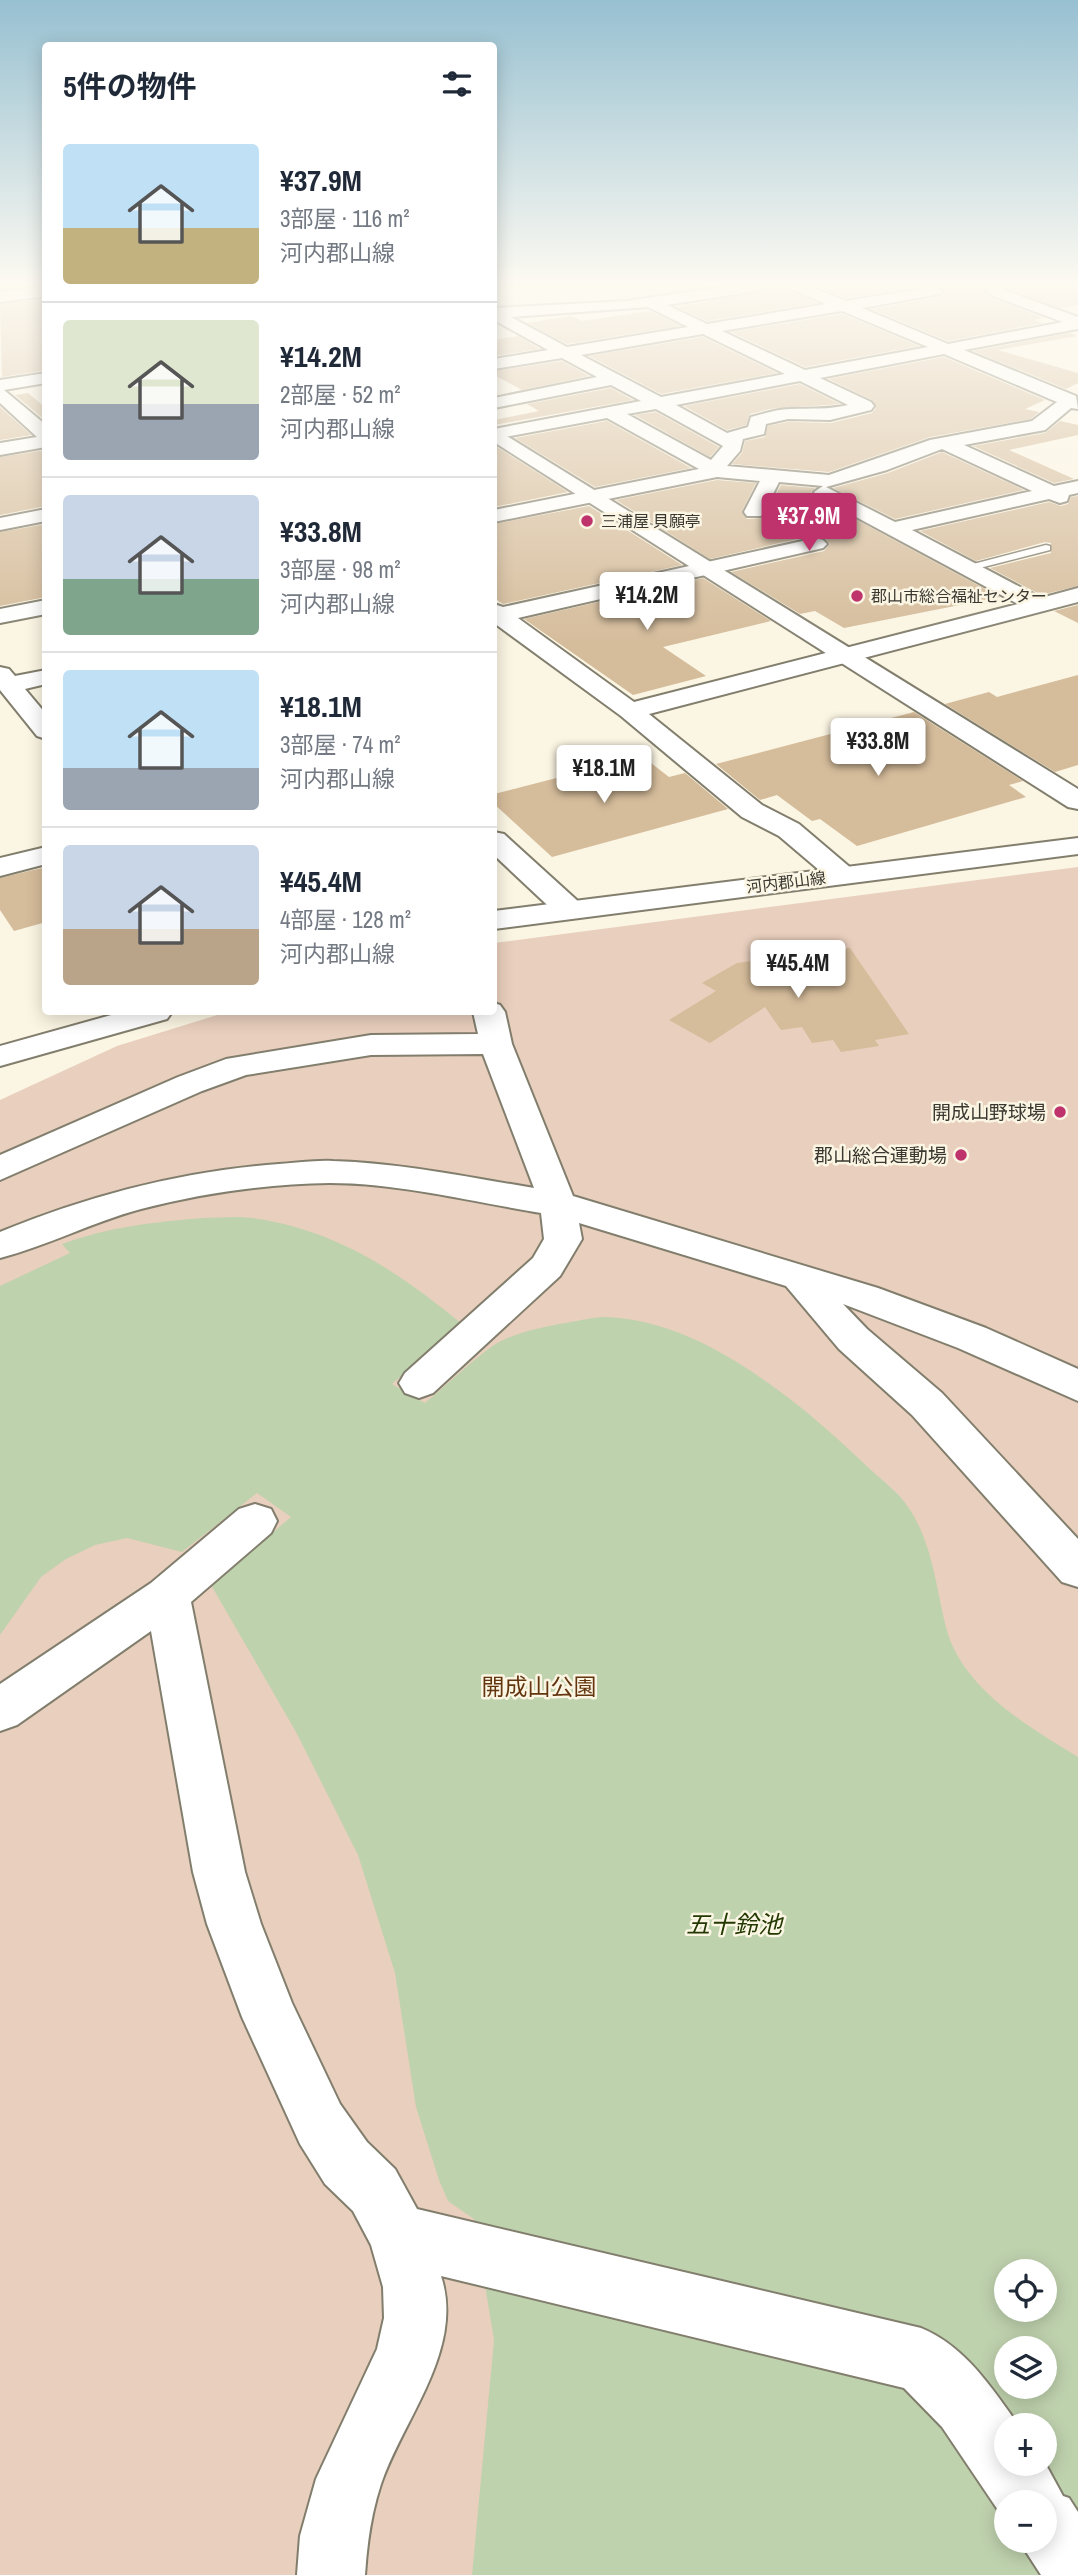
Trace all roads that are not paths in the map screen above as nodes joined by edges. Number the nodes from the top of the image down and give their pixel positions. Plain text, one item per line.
1 (14, 406) edge
2 (647, 406) edge
3 (662, 406) edge
4 (864, 406) edge
5 (1063, 406) edge
6 (611, 413) junction
7 (42, 431) edge
8 (497, 433) edge
9 (497, 436) edge
10 (42, 442) edge
11 (734, 443) junction
12 (945, 443) junction
13 (0, 449) edge
14 (714, 469) junction
15 (772, 475) junction
16 (1078, 487) edge
17 (822, 491) junction
18 (1052, 493) junction
19 (594, 495) junction
20 (1078, 505) edge
21 (754, 512) dead end
22 (497, 515) edge
23 (42, 516) edge
24 (0, 524) edge
25 (890, 529) junction
26 (816, 544) dead end
27 (1046, 548) dead end
28 (708, 568) junction
29 (964, 568) junction
30 (1078, 595) edge
31 (1037, 605) junction
32 (42, 608) edge
33 (497, 614) edge
34 (497, 615) edge
35 (0, 616) edge
36 (846, 654) junction
37 (42, 677) edge
38 (4, 679) edge
39 (630, 711) junction
40 (42, 726) edge
41 (1078, 801) edge
42 (497, 843) edge
43 (1078, 846) edge
44 (42, 856) edge
45 (0, 867) edge
46 (842, 875) junction
47 (570, 910) junction
48 (497, 920) edge
49 (145, 1015) edge
50 (492, 1028) edge
51 (0, 1056) edge
52 (0, 1169) edge
53 (558, 1204) junction
54 (0, 1246) edge
55 (800, 1277) junction
56 (419, 1383) dead end
57 (1078, 1386) edge
58 (255, 1521) dead end
59 (1078, 1569) edge
60 (167, 1596) junction
61 (0, 1710) edge
62 (398, 2235) junction
63 (1024, 2490) edge
64 (1057, 2540) edge
65 (1078, 2571) edge
66 (331, 2575) edge

1 - 7 street
2 - 6 street
3 - 11 street
4 - 11 street
5 - 12 street
6 - 8 street
6 - 14 street
9 - 19 street
10 - 13 street
11 - 14 street
12 - 17 street
12 - 18 street
14 - 15 street
14 - 19 street
15 - 17 street
15 - 21 street
16 - 18 street
17 - 25 street
18 - 20 street
18 - 25 street
19 - 22 street
19 - 28 street
23 - 24 street
25 - 29 street
26 - 28 street
27 - 29 lane
28 - 33 street
28 - 36 street
29 - 31 street
30 - 31 street
31 - 36 street
32 - 35 street
34 - 39 street
36 - 39 street
36 - 41 street
37 - 38 street
38 - 40 street
39 - 46 street
42 - 47 street
43 - 46 street, 河内郡山線
44 - 45 street
46 - 47 street, 河内郡山線
47 - 48 street, 河内郡山線
49 - 51 street
50 - 52 street
50 - 53 street
53 - 54 street
53 - 55 street
53 - 56 street
55 - 57 street
55 - 59 street
58 - 60 street
60 - 61 street
60 - 62 street
62 - 63 street
62 - 66 street
64 - 65 street

